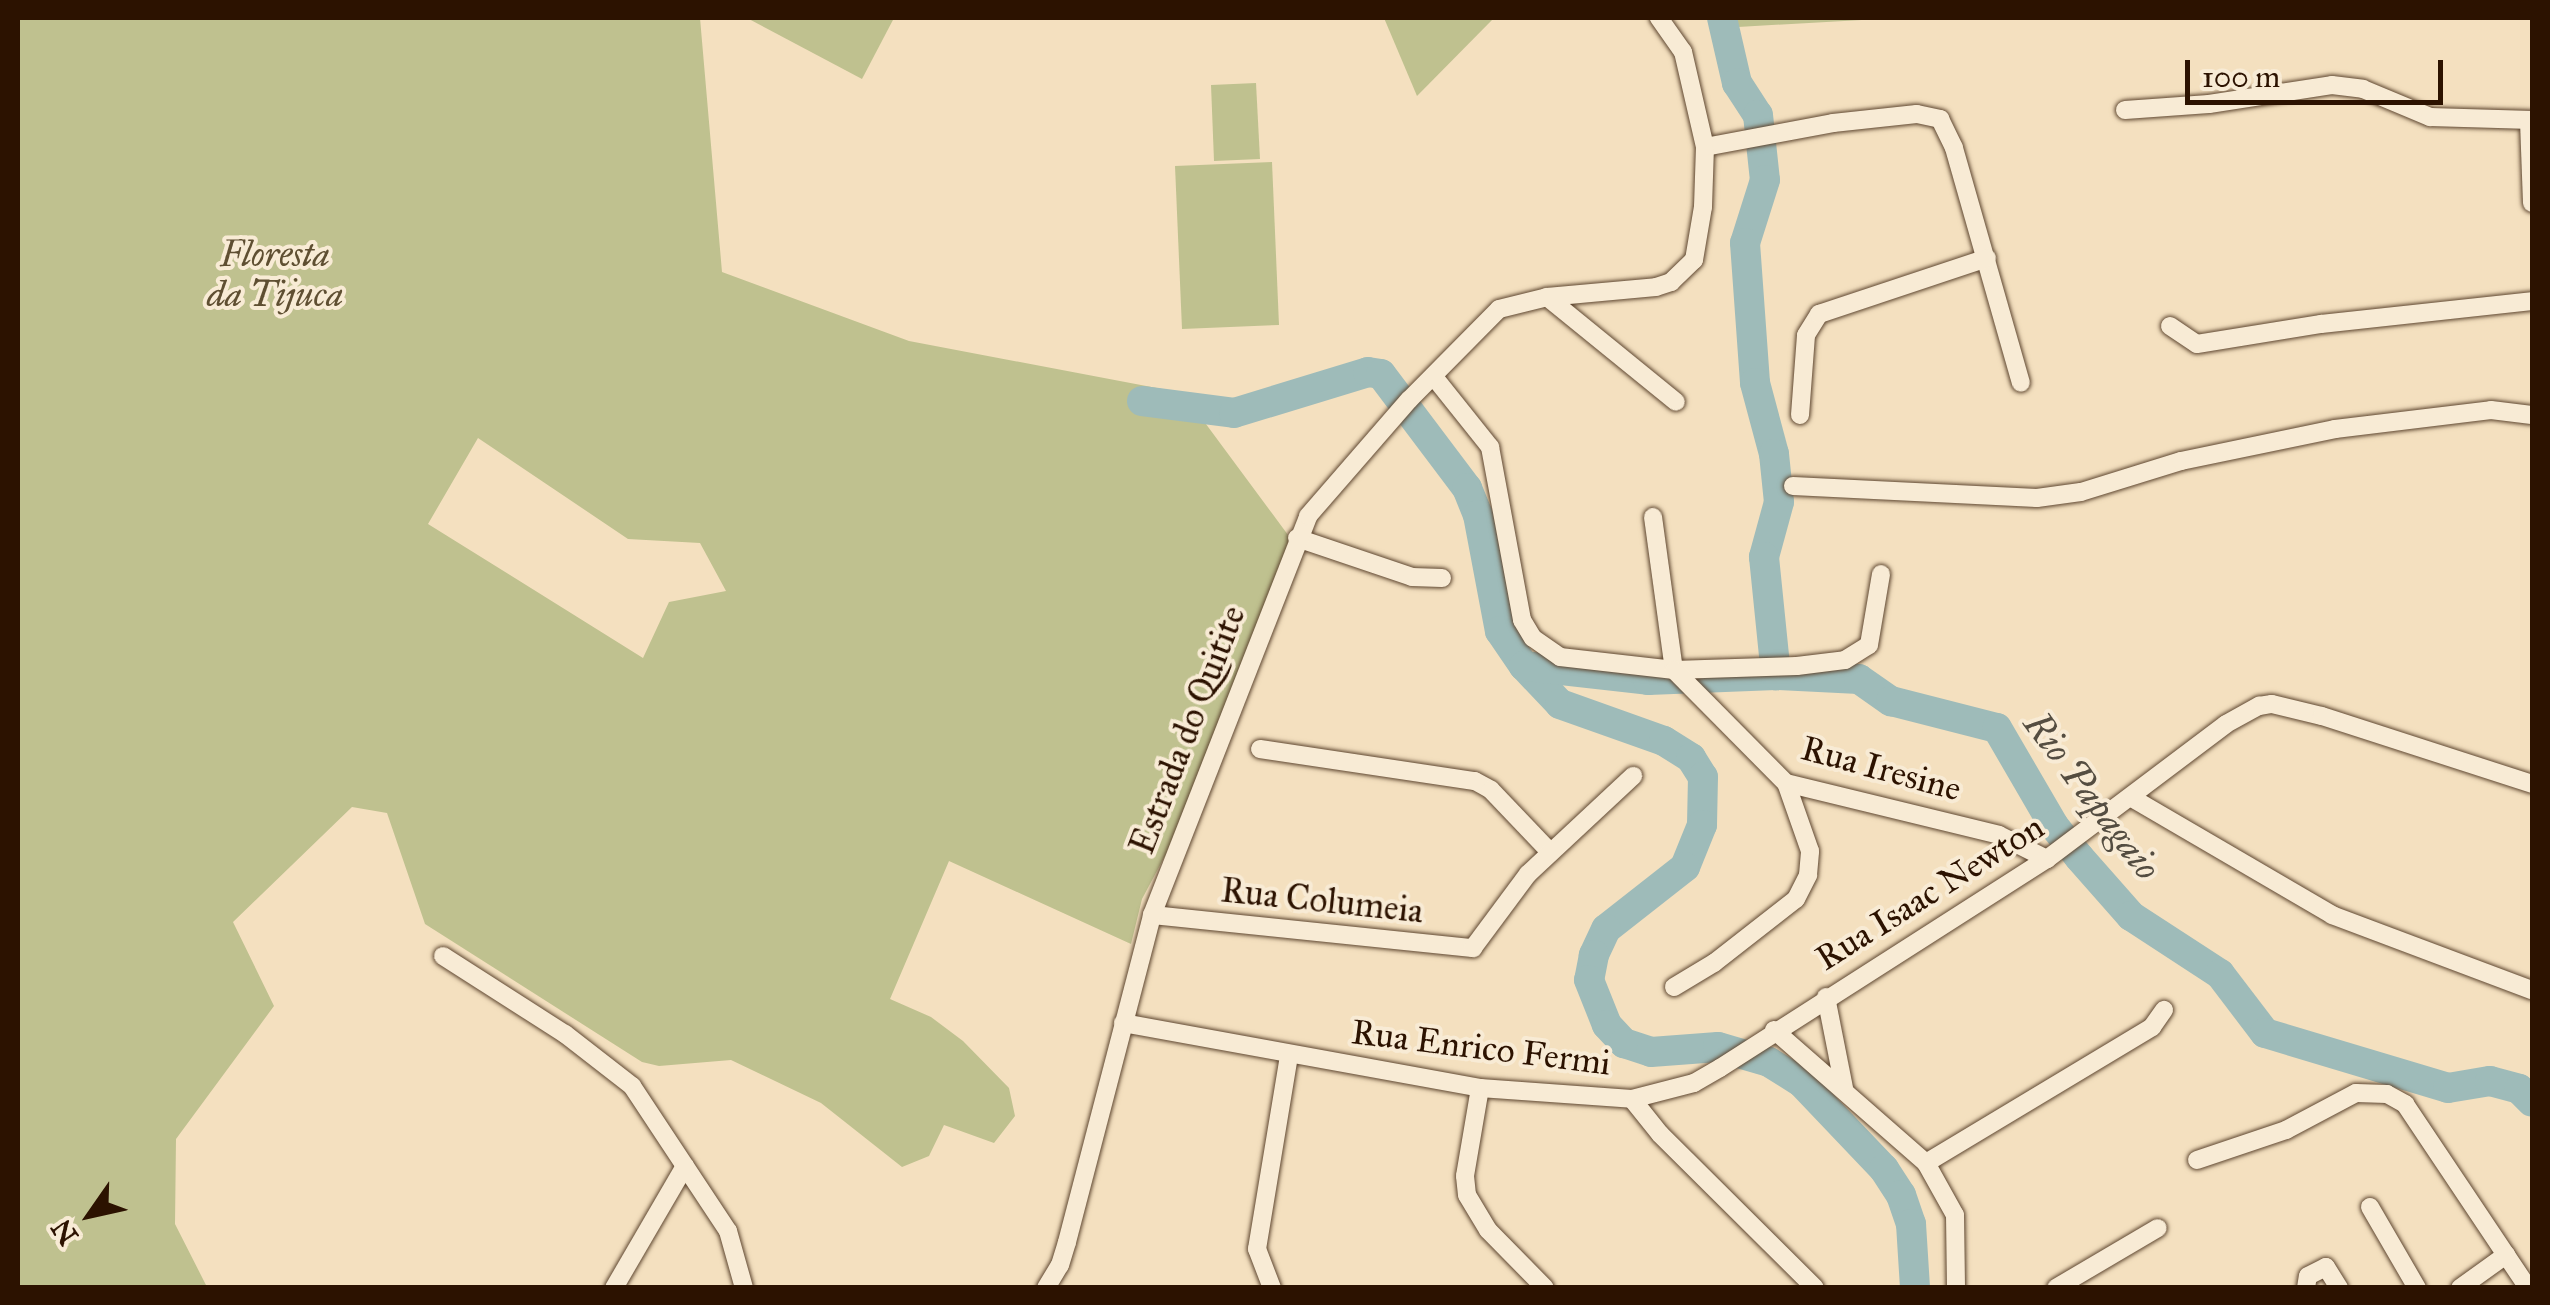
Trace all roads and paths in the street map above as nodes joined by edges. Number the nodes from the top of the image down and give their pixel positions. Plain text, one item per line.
1 (1659, 18) edge
2 (2124, 110) dead end
3 (2531, 121) edge
4 (1705, 148) junction
5 (2532, 202) edge
6 (1986, 258) junction
7 (1547, 297) junction
8 (2532, 301) edge
9 (2170, 326) dead end
10 (1434, 377) junction
11 (2022, 383) dead end
12 (1676, 402) dead end
13 (1800, 415) dead end
14 (2532, 415) edge
15 (1793, 486) dead end
16 (1653, 517) dead end
17 (1296, 538) junction
18 (1881, 574) dead end
19 (1442, 578) dead end
20 (1676, 673) junction
21 (1260, 748) dead end
22 (1633, 776) dead end
23 (1786, 783) junction
24 (2532, 784) edge
25 (2132, 798) junction
26 (1550, 852) junction
27 (2052, 856) junction
28 (1152, 914) junction
29 (443, 956) dead end
30 (1674, 987) dead end
31 (2532, 990) edge
32 (1826, 997) junction
33 (2164, 1010) dead end
34 (1123, 1023) junction
35 (1768, 1034) junction
36 (1289, 1054) junction
37 (1480, 1088) junction
38 (1844, 1088) junction
39 (1632, 1099) junction
40 (2197, 1160) dead end
41 (1926, 1162) junction
42 (685, 1166) junction
43 (2370, 1207) dead end
44 (2158, 1228) dead end
45 (2506, 1254) junction
46 (614, 1288) edge
47 (744, 1288) edge
48 (1046, 1288) edge
49 (1272, 1288) edge
50 (1545, 1288) edge
51 (1815, 1288) edge
52 (1956, 1288) edge
53 (2056, 1288) edge
54 (2306, 1288) edge
55 (2339, 1288) edge
56 (2416, 1288) edge
57 (2460, 1288) edge
58 (2528, 1288) edge

1 - 4 street, Estrada do Quitite
2 - 3 street
3 - 5 street
4 - 6 street
4 - 7 street, Estrada do Quitite
6 - 11 street
6 - 13 street
7 - 10 street, Estrada do Quitite
7 - 12 street
8 - 9 street
10 - 17 street, Estrada do Quitite
10 - 20 street
14 - 15 street
16 - 20 street
17 - 19 street
17 - 28 street, Estrada do Quitite
18 - 20 street
20 - 23 street, Rua Iresine
21 - 26 street
22 - 26 street
23 - 27 street, Rua Iresine
23 - 30 street
24 - 25 street, Rua Isaac Newton
25 - 27 street, Rua Isaac Newton
25 - 31 street
26 - 28 street, Rua Columeia
27 - 32 street, Rua Isaac Newton
28 - 34 street, Estrada do Quitite
29 - 42 street
32 - 35 street, Rua Isaac Newton
32 - 38 street
33 - 41 street
34 - 36 street, Rua Enrico Fermi
34 - 48 street, Estrada do Quitite
35 - 38 street
35 - 39 street, Rua Isaac Newton
36 - 37 street, Rua Enrico Fermi
36 - 49 street
37 - 39 street, Rua Enrico Fermi
37 - 50 street
38 - 41 street
39 - 51 street, Rua Enrico Fermi
40 - 45 street
41 - 52 street
42 - 46 street
42 - 47 street
43 - 56 street
44 - 53 street
45 - 57 street
45 - 58 street
54 - 55 street

